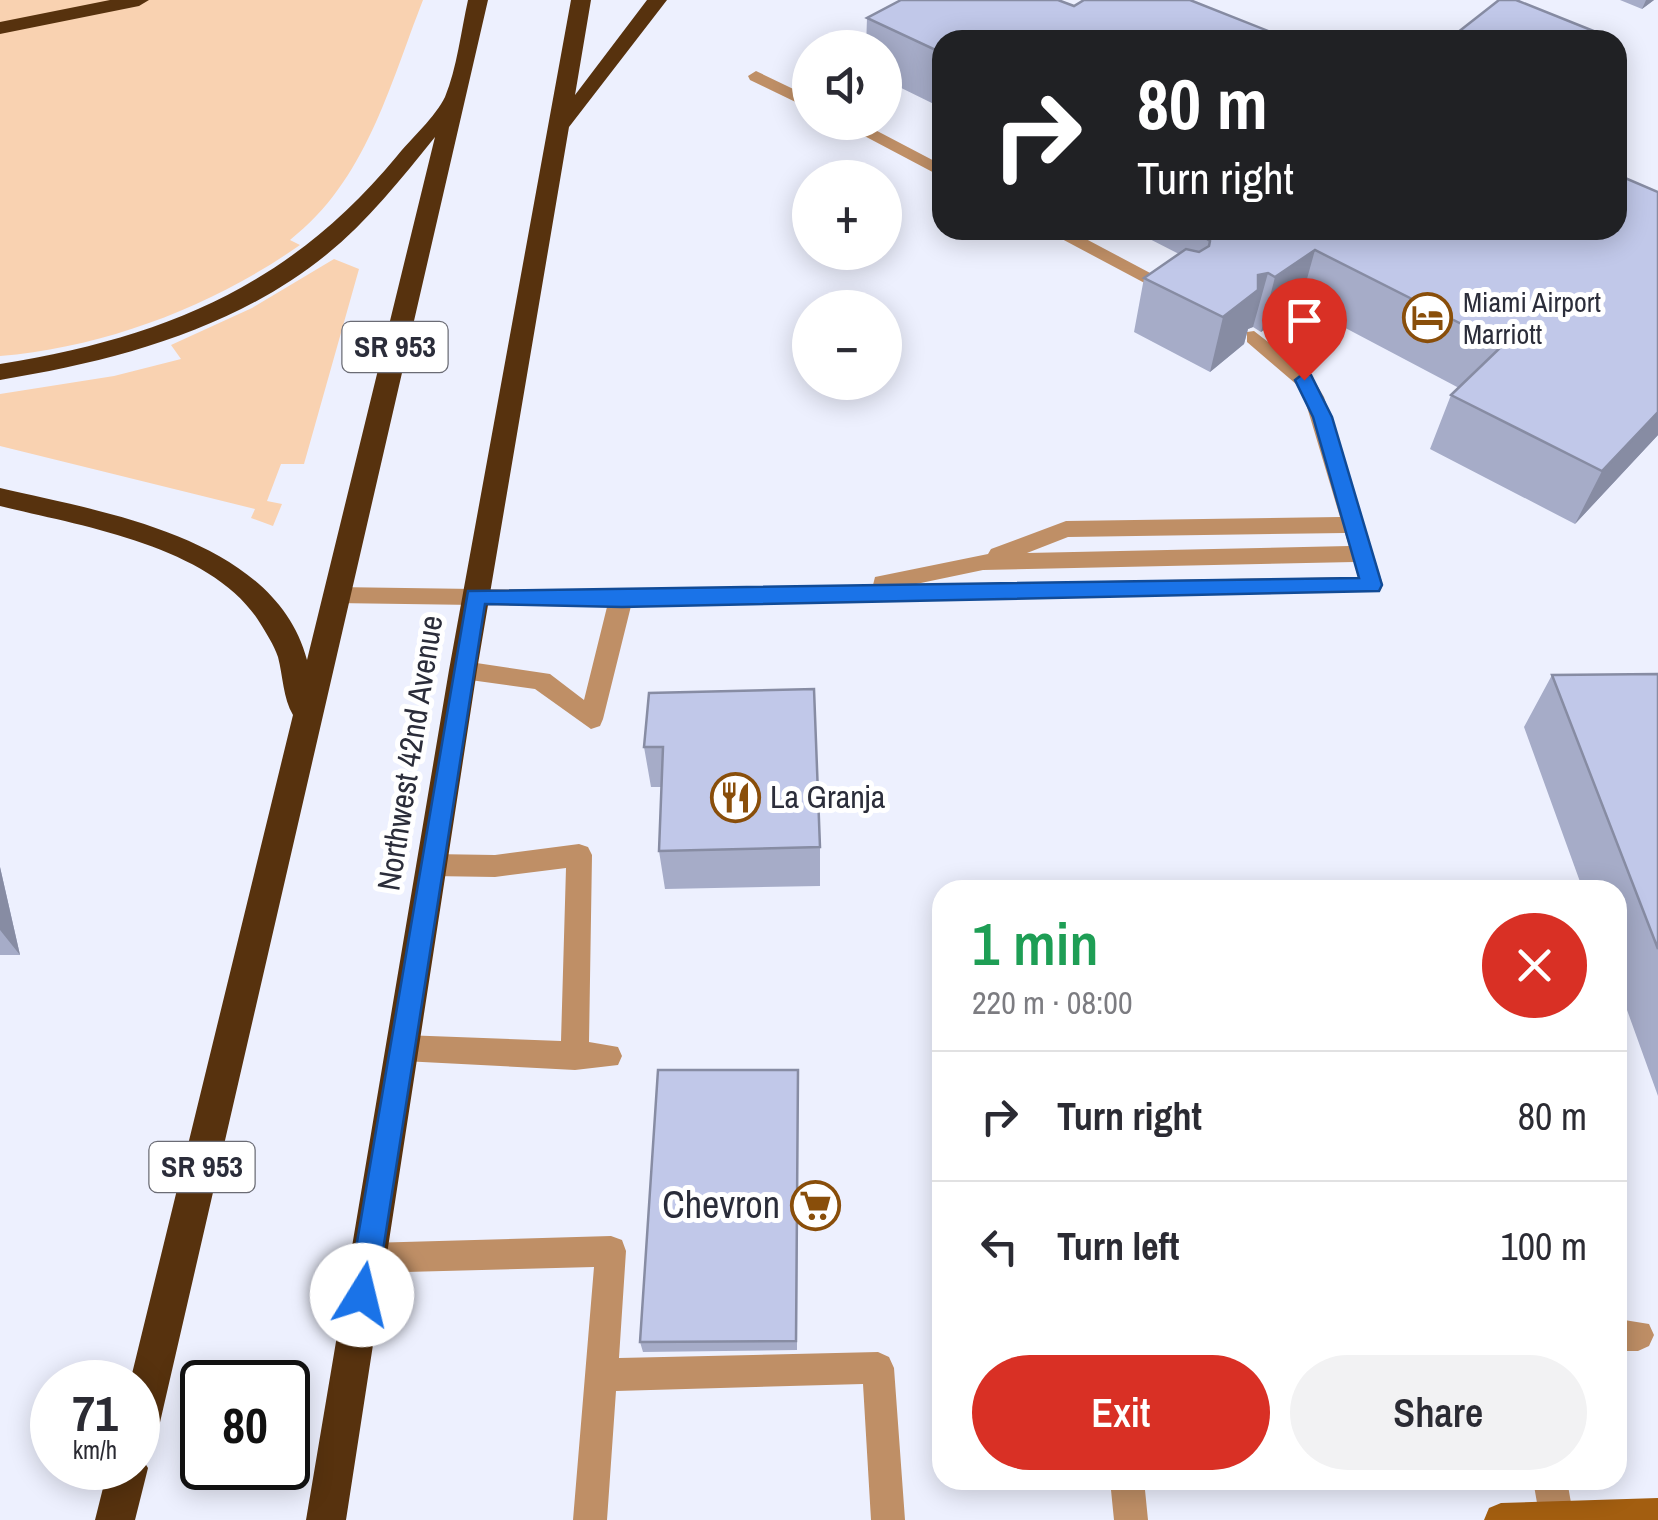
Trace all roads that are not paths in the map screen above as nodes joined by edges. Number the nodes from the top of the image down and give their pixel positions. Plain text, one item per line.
1 (139, 0) edge
2 (478, 0) edge
3 (581, 0) edge
4 (657, 0) edge
5 (0, 28) edge
6 (756, 76) dead end
7 (792, 95) edge
8 (454, 100) junction
9 (560, 128) junction
10 (881, 140) edge
11 (932, 167) edge
12 (1074, 240) edge
13 (1185, 297) edge
14 (1254, 337) edge
15 (0, 372) edge
16 (0, 497) edge
17 (1354, 525) junction
18 (1362, 554) junction
19 (982, 562) junction
20 (334, 595) junction
21 (824, 595) junction
22 (475, 596) junction
23 (622, 599) junction
24 (463, 670) junction
25 (305, 732) junction
26 (432, 865) junction
27 (402, 1048) junction
28 (608, 1056) dead end
29 (575, 1058) junction
30 (368, 1258) junction
31 (155, 1360) edge
32 (602, 1375) junction
33 (123, 1490) edge
34 (1128, 1490) edge
35 (1552, 1490) edge
36 (1658, 1516) edge
37 (1557, 1518) edge
38 (116, 1520) edge
39 (326, 1520) edge
40 (590, 1520) edge
41 (888, 1520) edge
42 (1131, 1520) edge
43 (1501, 1520) edge

1 - 5 highway
2 - 8 highway, SR 953
3 - 9 highway, Northwest 42nd Avenue
4 - 9 highway
6 - 7 lane
8 - 15 highway
8 - 20 highway, SR 953
9 - 22 highway, Northwest 42nd Avenue
10 - 11 lane
12 - 13 lane
14 - 17 lane
16 - 25 highway
17 - 18 lane
17 - 19 lane
18 - 19 lane
18 - 21 lane
19 - 21 lane
20 - 22 lane
20 - 25 highway, SR 953
21 - 23 lane
22 - 23 lane
22 - 24 highway, Northwest 42nd Avenue
23 - 24 lane
24 - 26 highway, Northwest 42nd Avenue
25 - 31 highway, SR 953
26 - 27 highway, Northwest 42nd Avenue
26 - 29 lane
27 - 29 lane
27 - 30 highway, Northwest 42nd Avenue
28 - 29 lane
30 - 32 lane
30 - 39 highway, Northwest 42nd Avenue
32 - 40 lane
32 - 41 lane
33 - 38 highway
34 - 42 lane
35 - 37 lane
36 - 37 street
37 - 43 street

